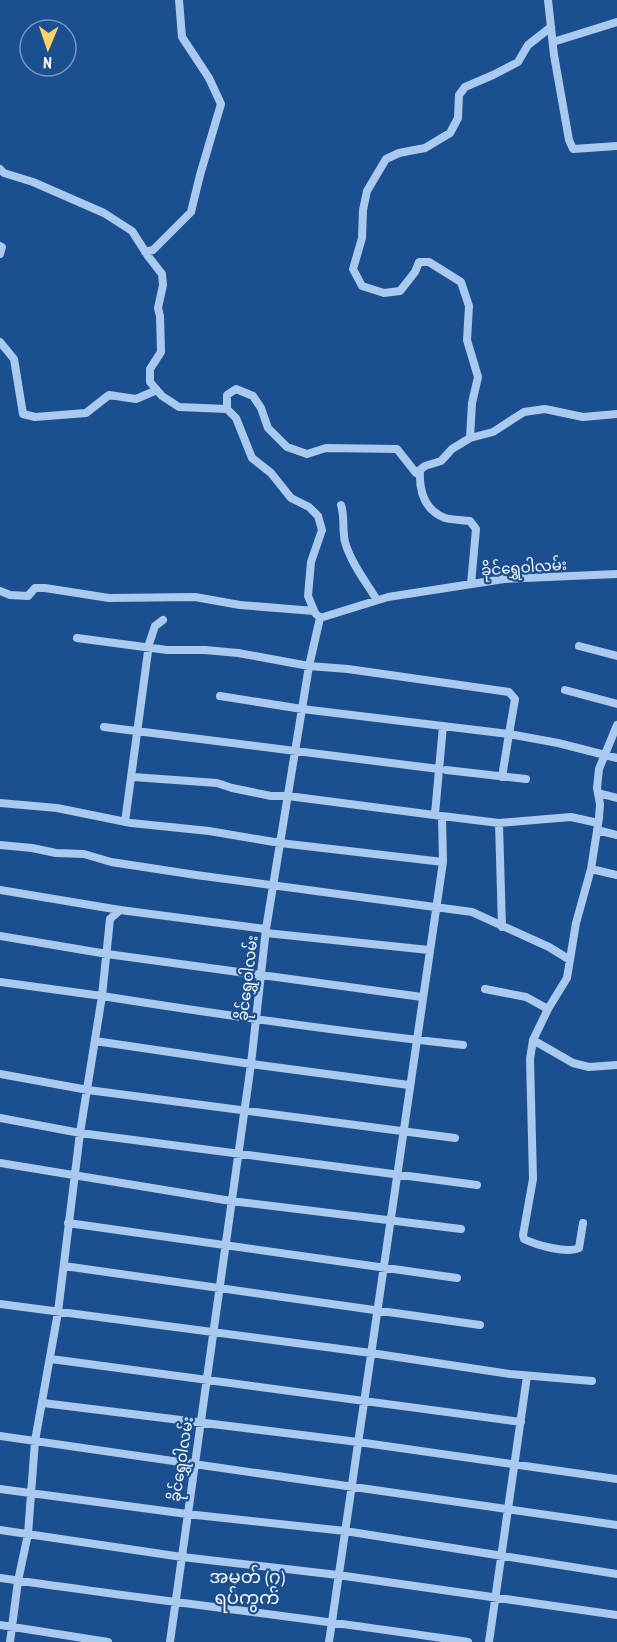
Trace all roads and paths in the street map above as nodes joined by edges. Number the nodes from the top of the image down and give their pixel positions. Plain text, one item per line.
1 (179, 0) edge
2 (547, 1) edge
3 (617, 22) edge
4 (551, 27) junction
5 (553, 42) junction
6 (617, 146) edge
7 (0, 169) edge
8 (0, 246) edge
9 (145, 252) junction
10 (0, 254) edge
11 (0, 342) edge
12 (156, 390) junction
13 (227, 404) junction
14 (617, 414) edge
15 (470, 438) junction
16 (420, 470) junction
17 (341, 505) dead end
18 (617, 574) edge
19 (471, 584) junction
20 (0, 591) edge
21 (377, 600) junction
22 (317, 615) junction
23 (163, 620) dead end
24 (77, 638) dead end
25 (579, 646) dead end
26 (149, 647) junction
27 (617, 656) edge
28 (309, 666) junction
29 (565, 690) dead end
30 (220, 696) dead end
31 (617, 704) edge
32 (302, 709) junction
33 (617, 725) edge
34 (443, 726) junction
35 (104, 728) dead end
36 (138, 731) junction
37 (509, 734) junction
38 (295, 752) junction
39 (606, 755) junction
40 (617, 758) edge
41 (442, 770) junction
42 (133, 777) junction
43 (502, 777) junction
44 (526, 779) dead end
45 (598, 794) junction
46 (288, 796) junction
47 (617, 798) edge
48 (0, 803) edge
49 (438, 815) junction
50 (125, 822) junction
51 (499, 823) junction
52 (597, 827) junction
53 (617, 835) edge
54 (280, 843) junction
55 (0, 845) edge
56 (443, 862) junction
57 (591, 869) junction
58 (617, 875) edge
59 (274, 885) junction
60 (0, 890) edge
61 (436, 906) junction
62 (120, 910) junction
63 (502, 927) junction
64 (266, 931) junction
65 (0, 936) edge
66 (429, 950) junction
67 (107, 954) junction
68 (570, 960) junction
69 (262, 976) junction
70 (0, 982) edge
71 (485, 989) dead end
72 (102, 996) junction
73 (422, 997) junction
74 (548, 1009) junction
75 (255, 1019) junction
76 (416, 1040) junction
77 (533, 1040) junction
78 (95, 1041) junction
79 (463, 1045) dead end
80 (251, 1064) junction
81 (617, 1065) edge
82 (0, 1074) edge
83 (409, 1085) junction
84 (88, 1089) junction
85 (244, 1109) junction
86 (0, 1118) edge
87 (402, 1130) junction
88 (80, 1132) junction
89 (455, 1138) dead end
90 (237, 1152) junction
91 (0, 1162) edge
92 (75, 1175) junction
93 (396, 1175) junction
94 (477, 1185) dead end
95 (231, 1201) junction
96 (390, 1221) junction
97 (68, 1223) junction
98 (583, 1223) dead end
99 (460, 1229) dead end
100 (226, 1245) junction
101 (64, 1266) junction
102 (383, 1268) junction
103 (457, 1278) dead end
104 (219, 1288) junction
105 (0, 1304) edge
106 (377, 1310) junction
107 (58, 1312) junction
108 (480, 1325) dead end
109 (214, 1332) junction
110 (371, 1353) junction
111 (51, 1359) junction
112 (527, 1376) junction
113 (207, 1379) junction
114 (592, 1381) dead end
115 (364, 1401) junction
116 (43, 1403) junction
117 (201, 1422) junction
118 (521, 1422) junction
119 (0, 1436) edge
120 (35, 1441) junction
121 (358, 1442) junction
122 (194, 1464) junction
123 (515, 1464) junction
124 (617, 1479) edge
125 (351, 1487) junction
126 (0, 1489) edge
127 (29, 1494) junction
128 (508, 1509) junction
129 (187, 1514) junction
130 (617, 1525) edge
131 (0, 1530) edge
132 (345, 1531) junction
133 (28, 1534) junction
134 (182, 1557) junction
135 (501, 1557) junction
136 (617, 1574) edge
137 (338, 1575) junction
138 (0, 1578) edge
139 (18, 1581) junction
140 (495, 1598) junction
141 (175, 1604) junction
142 (617, 1615) edge
143 (332, 1621) junction
144 (0, 1625) edge
145 (12, 1627) junction
146 (10, 1642) edge
147 (108, 1642) edge
148 (170, 1642) edge
149 (329, 1642) edge
150 (468, 1642) edge
151 (489, 1642) edge

1 - 9 street
2 - 4 street
3 - 5 street
4 - 5 street
4 - 15 street
5 - 6 street
7 - 9 street
8 - 10 street
9 - 12 street
11 - 12 street
12 - 13 street
13 - 16 street
13 - 22 street
14 - 15 street
15 - 16 street
16 - 19 street
17 - 21 street
18 - 19 street, ခိုင်ရွှေဝါလမ်း
19 - 21 street, ခိုင်ရွှေဝါလမ်း
20 - 22 street
21 - 22 street, ခိုင်ရွှေဝါလမ်း
22 - 28 street, ခိုင်ရွှေဝါလမ်း
23 - 26 street
24 - 26 street
25 - 27 street
26 - 28 street
26 - 36 street
28 - 32 street, ခိုင်ရွှေဝါလမ်း
28 - 37 street
29 - 31 street
30 - 32 street
32 - 34 street
32 - 38 street, ခိုင်ရွှေဝါလမ်း
33 - 39 street
34 - 37 street
34 - 41 street
35 - 36 street
36 - 38 street
36 - 42 street
37 - 39 street
37 - 43 street
38 - 41 street
38 - 46 street, ခိုင်ရွှေဝါလမ်း
39 - 40 street
39 - 45 street
41 - 43 street
41 - 49 street
42 - 46 street
42 - 50 street
43 - 44 street
45 - 47 street
45 - 52 street
46 - 49 street
46 - 54 street, ခိုင်ရွှေဝါလမ်း
48 - 50 street
49 - 51 street
49 - 56 street
50 - 54 street
51 - 52 street
51 - 63 street
52 - 53 street
52 - 57 street
54 - 56 street
54 - 59 street, ခိုင်ရွှေဝါလမ်း
55 - 59 street
56 - 61 street
57 - 58 street
57 - 68 street
59 - 61 street
59 - 64 street, ခိုင်ရွှေဝါလမ်း
60 - 62 street
61 - 63 street
61 - 66 street
62 - 64 street
62 - 67 street
63 - 68 street
64 - 66 street
64 - 69 street, ခိုင်ရွှေဝါလမ်း
65 - 67 street
66 - 73 street
67 - 69 street
67 - 72 street
68 - 74 street
69 - 73 street
69 - 75 street, ခိုင်ရွှေဝါလမ်း
70 - 72 street
71 - 74 street
72 - 75 street
72 - 78 street
73 - 76 street
74 - 77 street
75 - 76 street
75 - 80 street, ခိုင်ရွှေဝါလမ်း
76 - 79 street
76 - 83 street
77 - 81 street
77 - 98 street
78 - 80 street
78 - 84 street
80 - 83 street
80 - 85 street, ခိုင်ရွှေဝါလမ်း
82 - 84 street
83 - 87 street
84 - 85 street
84 - 88 street
85 - 87 street
85 - 90 street, ခိုင်ရွှေဝါလမ်း
86 - 88 street
87 - 89 street
87 - 93 street
88 - 90 street
88 - 92 street
90 - 93 street
90 - 95 street, ခိုင်ရွှေဝါလမ်း
91 - 92 street
92 - 95 street
92 - 97 street
93 - 94 street
93 - 96 street
95 - 96 street
95 - 100 street, ခိုင်ရွှေဝါလမ်း
96 - 99 street
96 - 102 street
97 - 100 street
97 - 101 street
100 - 102 street
100 - 104 street, ခိုင်ရွှေဝါလမ်း
101 - 104 street
101 - 107 street
102 - 103 street
102 - 106 street
104 - 106 street
104 - 109 street, ခိုင်ရွှေဝါလမ်း
105 - 107 street
106 - 108 street
106 - 110 street
107 - 109 street
107 - 111 street
109 - 110 street
109 - 113 street, ခိုင်ရွှေဝါလမ်း
110 - 112 street
110 - 115 street
111 - 113 street
111 - 116 street
112 - 114 street
112 - 118 street
113 - 115 street
113 - 117 street, ခိုင်ရွှေဝါလမ်း
115 - 118 street
115 - 121 street
116 - 117 street
116 - 120 street
117 - 121 street
117 - 122 street, ခိုင်ရွှေဝါလမ်း
118 - 123 street
119 - 120 street
120 - 122 street
120 - 127 street
121 - 123 street
121 - 125 street
122 - 125 street
122 - 129 street, ခိုင်ရွှေဝါလမ်း
123 - 124 street
123 - 128 street
125 - 128 street
125 - 132 street
126 - 127 street
127 - 129 street
127 - 133 street
128 - 130 street
128 - 135 street
129 - 132 street
129 - 134 street, ခိုင်ရွှေဝါလမ်း
131 - 133 street
132 - 135 street
132 - 137 street
133 - 134 street
133 - 139 street
134 - 137 street
134 - 141 street, ခိုင်ရွှေဝါလမ်း
135 - 136 street
135 - 140 street
137 - 140 street
137 - 143 street
138 - 139 street
139 - 141 street
139 - 145 street
140 - 142 street
140 - 151 street
141 - 143 street
141 - 148 street, ခိုင်ရွှေဝါလမ်း
143 - 149 street
143 - 150 street
144 - 145 street
145 - 146 street
145 - 147 street

